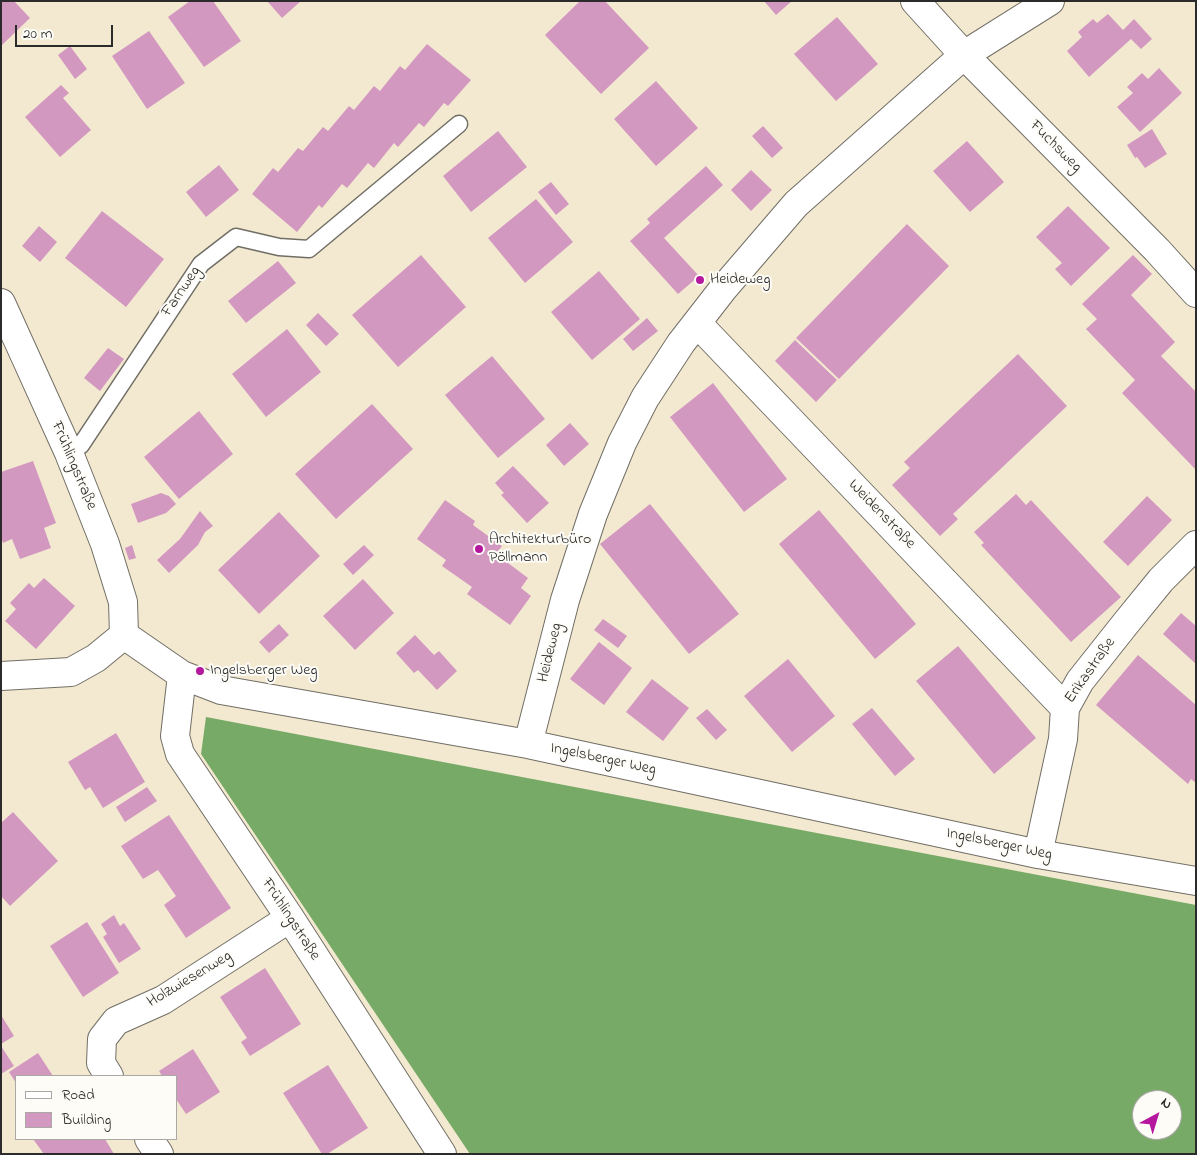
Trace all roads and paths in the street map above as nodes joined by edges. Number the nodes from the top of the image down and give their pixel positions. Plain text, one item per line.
1 (915, 1) edge
2 (1050, 1) edge
3 (964, 54) junction
4 (459, 124) dead end
5 (1196, 293) edge
6 (1, 303) edge
7 (697, 323) junction
8 (69, 453) junction
9 (1196, 545) edge
10 (124, 635) junction
11 (182, 675) junction
12 (1, 676) edge
13 (1065, 708) junction
14 (528, 744) junction
15 (1038, 854) junction
16 (1196, 881) edge
17 (290, 918) junction
18 (108, 1075) edge
19 (150, 1140) edge
20 (159, 1154) edge
21 (442, 1154) edge

1 - 3 street, Fuchsweg
2 - 3 street, Heideweg
3 - 5 street, Fuchsweg
3 - 7 street, Heideweg
4 - 8 lane, Farnweg
6 - 8 street, Frühlingstraße
7 - 13 street, Weidenstraße
7 - 14 street, Heideweg
8 - 10 street, Frühlingstraße
9 - 13 street, Erikastraße
10 - 11 street, Ingelsberger Weg
10 - 12 street
11 - 14 street, Ingelsberger Weg
11 - 17 street, Frühlingstraße
13 - 15 street, Erikastraße
14 - 15 street, Ingelsberger Weg
15 - 16 street, Ingelsberger Weg
17 - 18 street, Holzwiesenweg
17 - 21 street, Frühlingstraße
19 - 20 street

